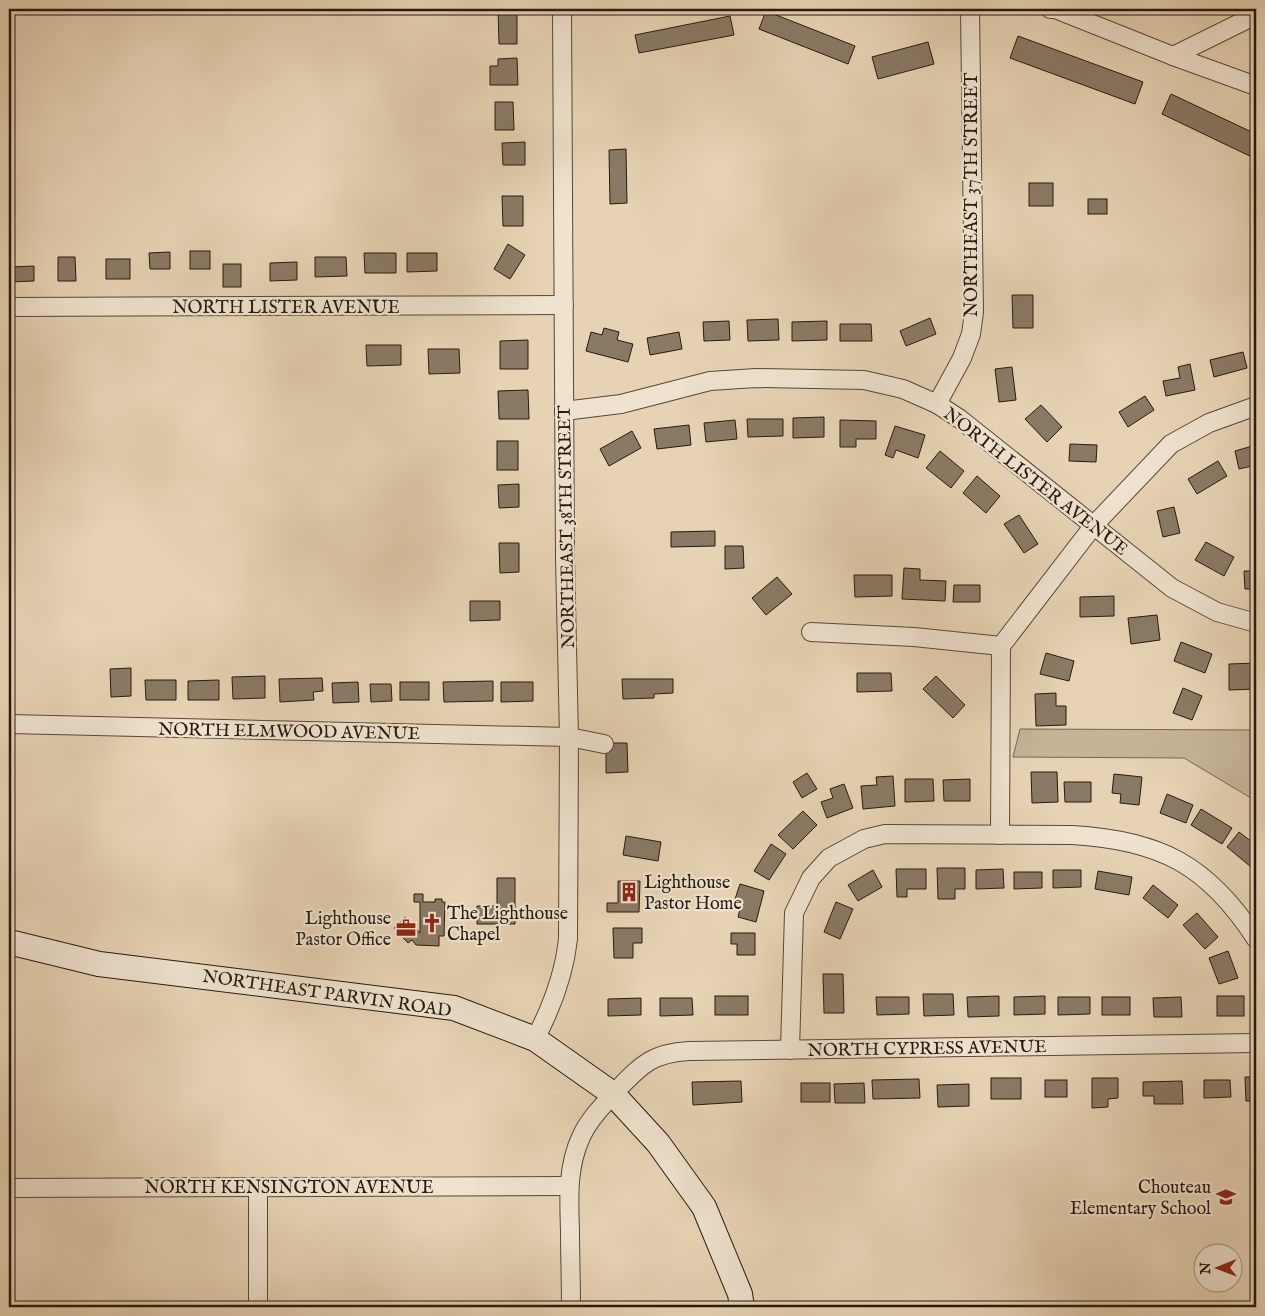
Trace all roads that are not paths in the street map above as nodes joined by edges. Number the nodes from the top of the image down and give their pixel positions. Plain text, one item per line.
1 (562, 9) edge
2 (970, 9) edge
3 (1050, 9) edge
4 (1256, 14) edge
5 (1173, 56) junction
6 (1256, 86) edge
7 (564, 305) junction
8 (9, 308) edge
9 (937, 404) junction
10 (1256, 406) edge
11 (564, 411) junction
12 (1094, 525) junction
13 (1256, 624) edge
14 (810, 632) dead end
15 (1001, 646) junction
16 (9, 724) edge
17 (569, 737) junction
18 (604, 744) dead end
19 (1000, 835) junction
20 (1256, 939) edge
21 (9, 942) edge
22 (536, 1039) junction
23 (1256, 1043) edge
24 (790, 1050) junction
25 (613, 1094) junction
26 (569, 1186) junction
27 (258, 1187) junction
28 (9, 1188) edge
29 (258, 1307) edge
30 (572, 1307) edge
31 (742, 1307) edge

1 - 7 street, NORTHEAST 38TH STREET
2 - 9 street, NORTHEAST 37TH STREET
3 - 5 street
4 - 5 street
5 - 6 street
7 - 8 street, NORTH LISTER AVENUE
7 - 11 street, NORTHEAST 38TH STREET
9 - 11 street, NORTH LISTER AVENUE
9 - 12 street, NORTH LISTER AVENUE
10 - 12 street
11 - 17 street, NORTHEAST 38TH STREET
12 - 13 street, NORTH LISTER AVENUE
12 - 15 street
14 - 15 street
15 - 19 street
16 - 17 street, NORTH ELMWOOD AVENUE
17 - 18 street, NORTH ELMWOOD AVENUE
17 - 22 street, NORTHEAST 38TH STREET
19 - 20 street
19 - 24 street
21 - 22 main road, NORTHEAST PARVIN ROAD
22 - 25 main road, NORTHEAST PARVIN ROAD
23 - 24 street, NORTH CYPRESS AVENUE
24 - 25 street, NORTH CYPRESS AVENUE
25 - 26 street
25 - 31 main road, NORTHEAST PARVIN ROAD
26 - 27 street, NORTH KENSINGTON AVENUE
26 - 30 street
27 - 28 street, NORTH KENSINGTON AVENUE
27 - 29 street

